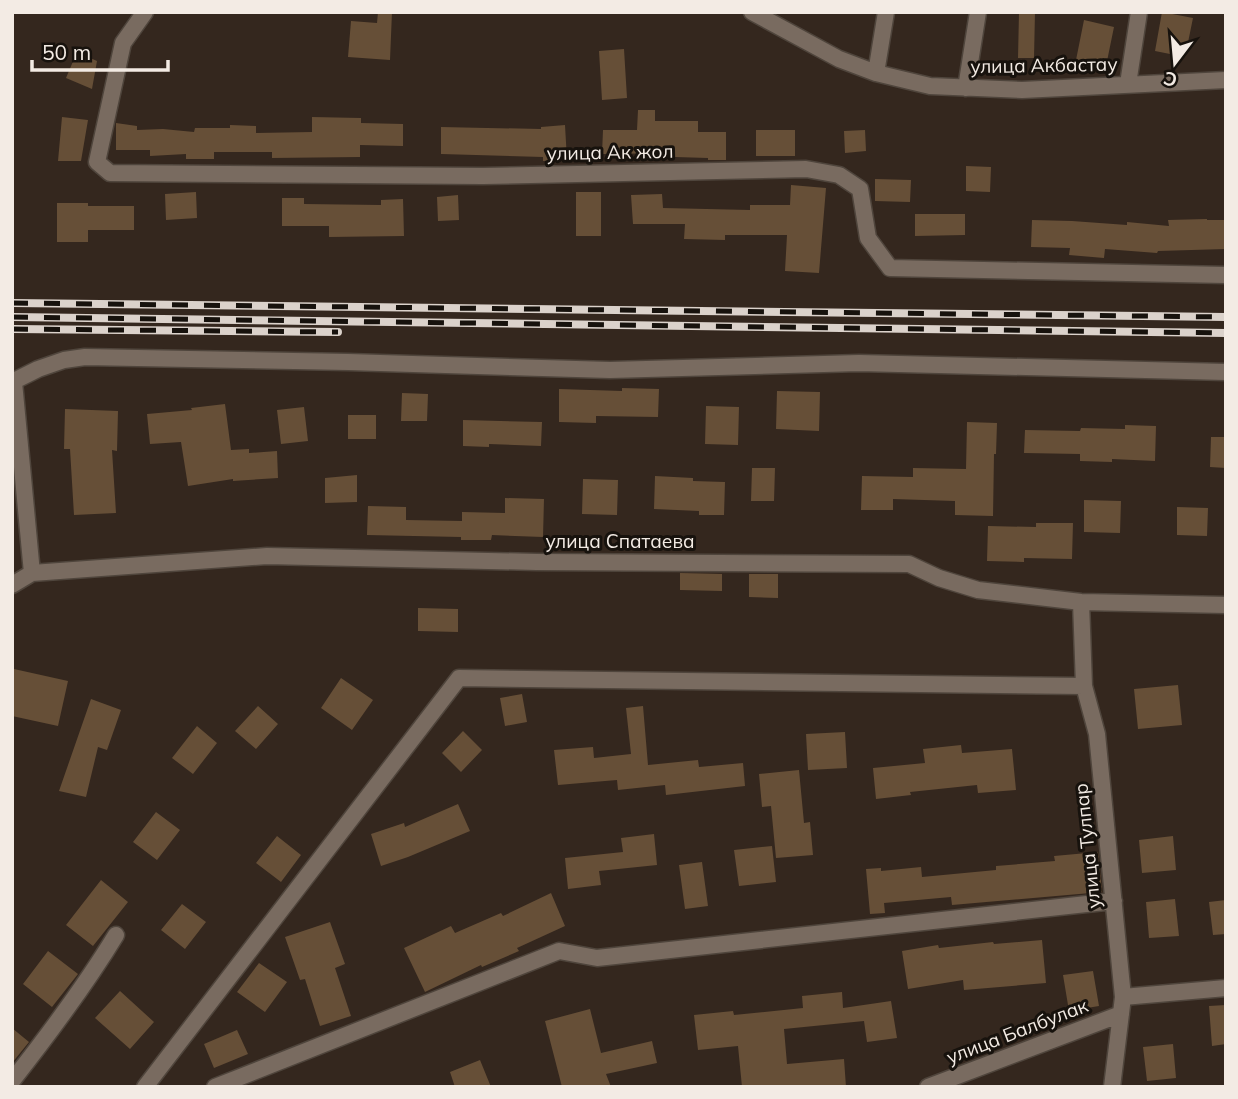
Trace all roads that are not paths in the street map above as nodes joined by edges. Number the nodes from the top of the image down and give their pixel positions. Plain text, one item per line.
1 (145, 12) edge
2 (753, 12) edge
3 (886, 12) edge
4 (978, 12) edge
5 (1139, 12) edge
6 (876, 73) junction
7 (1226, 80) edge
8 (1128, 84) junction
9 (966, 88) junction
10 (1226, 275) edge
11 (1226, 372) edge
12 (13, 382) edge
13 (32, 573) junction
14 (12, 585) edge
15 (1082, 602) junction
16 (1226, 605) edge
17 (1084, 687) junction
18 (1114, 901) junction
19 (116, 935) dead end
20 (1226, 988) edge
21 (1122, 1005) junction
22 (12, 1081) edge
23 (145, 1087) edge
24 (215, 1087) edge
25 (928, 1087) edge
26 (1112, 1087) edge

1 - 10 street, улица Ак жол
2 - 6 street, улица Акбастау
3 - 6 street
4 - 9 street
5 - 8 street
6 - 9 street, улица Акбастау
7 - 8 street, улица Акбастау
8 - 9 street, улица Акбастау
11 - 12 street
12 - 13 street
13 - 14 street, улица Спатаева
13 - 15 street, улица Спатаева
15 - 16 street, улица Спатаева
15 - 17 street, улица Тулпар
17 - 18 street, улица Тулпар
17 - 23 street
18 - 21 street, улица Тулпар
18 - 24 street
19 - 22 street
20 - 21 street, улица Балбулак
21 - 25 street, улица Балбулак
21 - 26 street, улица Тулпар

